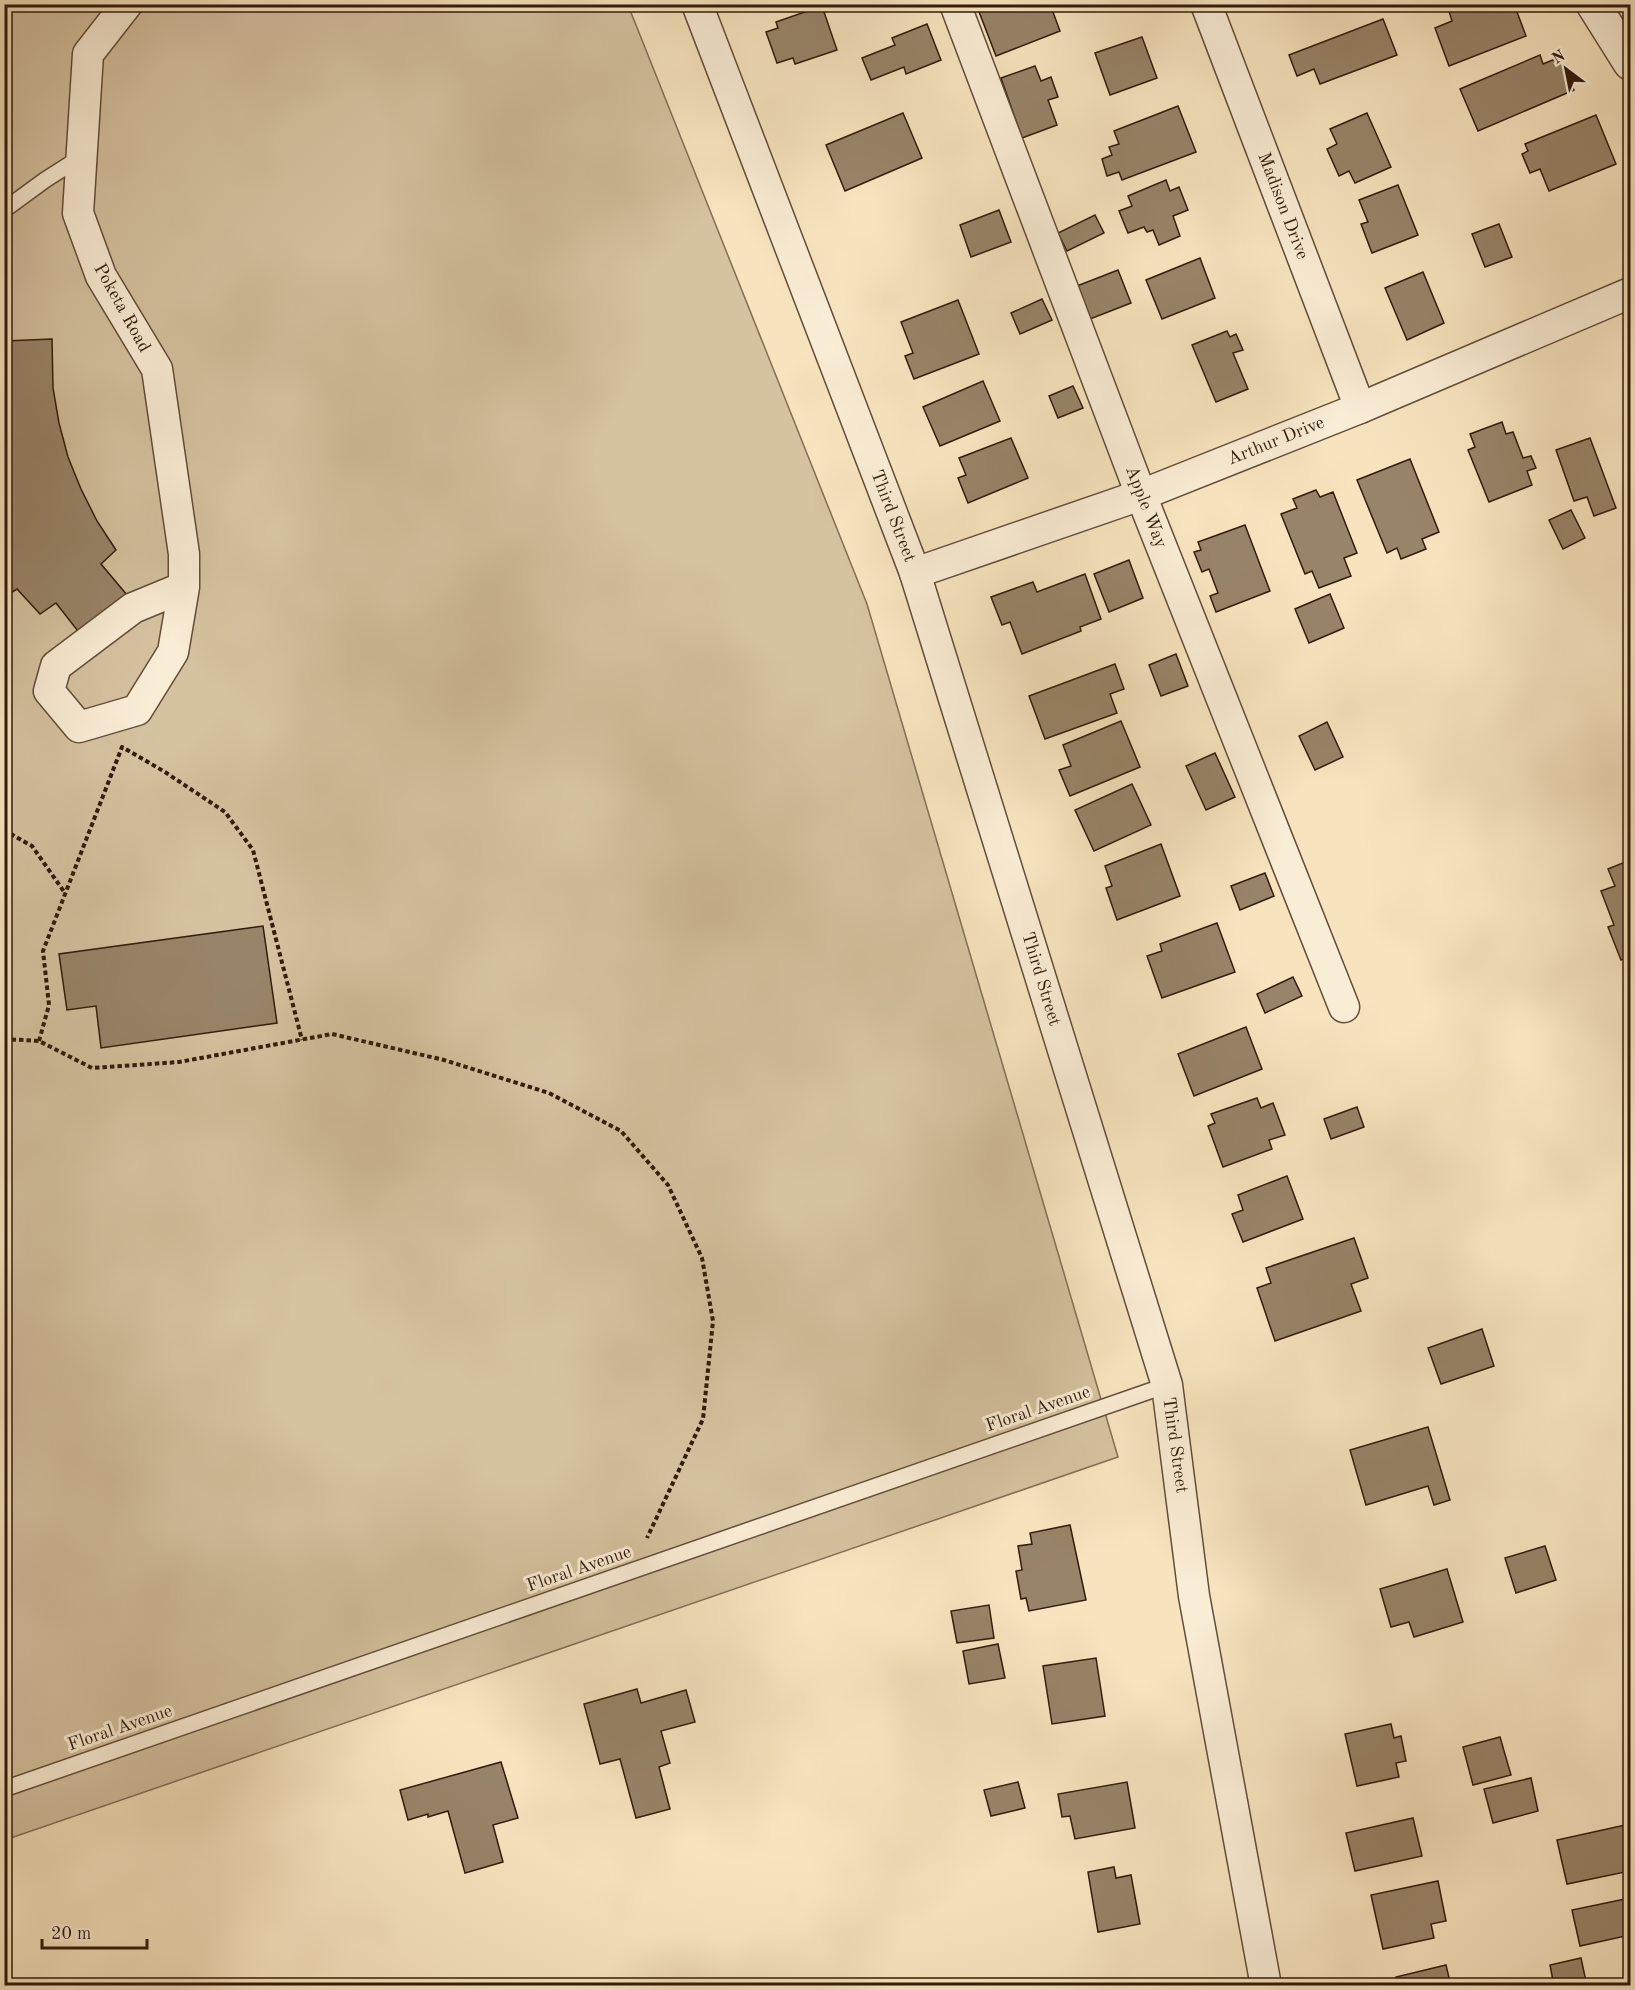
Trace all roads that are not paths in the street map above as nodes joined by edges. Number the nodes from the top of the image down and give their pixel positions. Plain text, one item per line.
1 (127, 4) edge
2 (697, 4) edge
3 (954, 4) edge
4 (1206, 4) edge
5 (1593, 4) edge
6 (1630, 63) edge
7 (81, 157) junction
8 (4, 210) edge
9 (1630, 293) edge
10 (1360, 408) junction
11 (1141, 495) junction
12 (915, 573) junction
13 (184, 587) junction
14 (1344, 1007) dead end
15 (1167, 1384) junction
16 (4, 1789) edge
17 (1266, 1986) edge

1 - 7 street, Poketa Road
2 - 12 street, Third Street
3 - 11 street, Apple Way
4 - 10 street, Madison Drive
5 - 6 street
7 - 8 lane
7 - 13 street, Poketa Road
9 - 10 street, Arthur Drive
10 - 11 street, Arthur Drive
11 - 12 street, Arthur Drive
11 - 14 street, Apple Way
12 - 15 street, Third Street
13 - 13 street, Poketa Road
15 - 16 lane, Floral Avenue
15 - 17 street, Third Street

